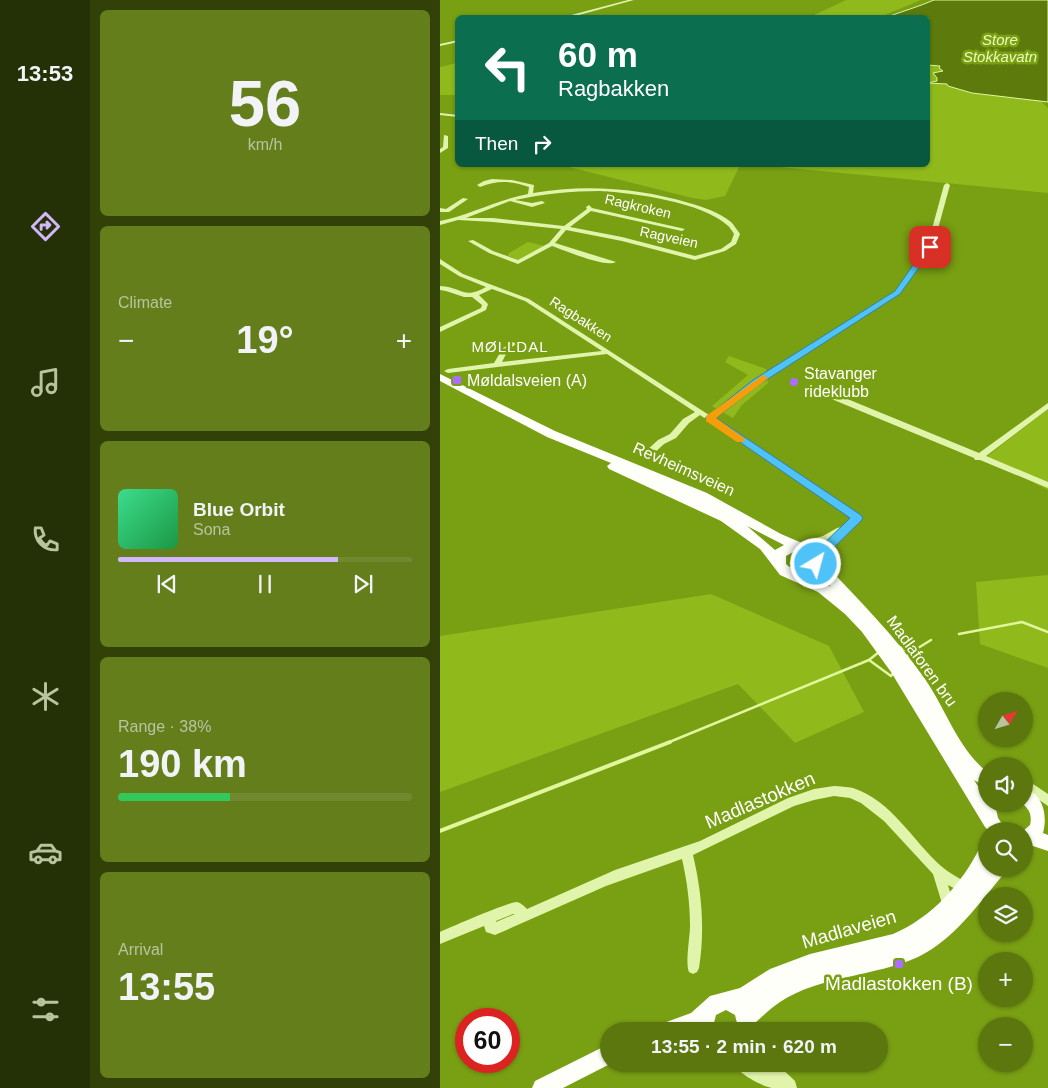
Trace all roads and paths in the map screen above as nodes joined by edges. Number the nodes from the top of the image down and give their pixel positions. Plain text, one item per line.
1 (632, 0) edge
2 (574, 15) edge
3 (455, 42) edge
4 (440, 45) edge
5 (440, 112) edge
6 (455, 115) edge
7 (446, 136) dead end
8 (440, 151) edge
9 (947, 184) dead end
10 (480, 185) dead end
11 (530, 196) junction
12 (465, 198) dead end
13 (510, 200) junction
14 (542, 203) dead end
15 (589, 208) joint
16 (440, 210) edge
17 (459, 219) junction
18 (440, 223) edge
19 (566, 228) junction
20 (682, 230) dead end
21 (472, 241) dead end
22 (551, 244) junction
23 (440, 261) edge
24 (613, 262) dead end
25 (492, 286) junction
26 (440, 288) edge
27 (474, 295) junction
28 (440, 330) edge
29 (513, 344) dead end
30 (607, 352) junction
31 (497, 365) junction
32 (444, 374) edge
33 (820, 391) dead end
34 (1048, 404) edge
35 (700, 412) junction
36 (710, 418) junction
37 (551, 434) junction
38 (649, 453) dead end
39 (978, 458) junction
40 (1048, 485) edge
41 (849, 525) junction
42 (799, 546) junction
43 (816, 561) junction
44 (778, 562) junction
45 (792, 574) junction
46 (861, 617) junction
47 (943, 732) junction
48 (978, 773) edge
49 (1033, 801) edge
50 (1045, 811) edge
51 (991, 820) edge
52 (1033, 833) edge
53 (1033, 839) edge
54 (1048, 843) edge
55 (686, 852) junction
56 (978, 870) edge
57 (938, 871) junction
58 (990, 877) edge
59 (963, 887) junction
60 (948, 906) junction
61 (525, 916) joint
62 (489, 917) joint
63 (440, 938) edge
64 (692, 968) dead end
65 (725, 1000) junction
66 (707, 1011) junction
67 (692, 1022) edge
68 (703, 1022) edge
69 (747, 1022) edge
70 (750, 1022) edge
71 (600, 1059) edge
72 (753, 1072) edge
73 (776, 1072) edge
74 (542, 1088) edge
75 (791, 1088) edge

1 - 2 street
3 - 4 street
5 - 6 street
7 - 8 street
9 - 36 street
10 - 11 street
11 - 13 street, Ragveien
11 - 19 street, Ragveien
12 - 16 street
13 - 14 street
13 - 17 street, Ragveien
15 - 19 street, Ragkroken
15 - 20 street, Ragkroken
17 - 18 street, Ragveien
17 - 19 street, Ragveien
19 - 22 street, Ragkroken
21 - 22 street, Ragkroken
22 - 24 street
23 - 25 street, Ragbakken
25 - 27 street
25 - 30 street, Ragbakken
26 - 27 street
27 - 28 street
29 - 31 street
30 - 31 street
30 - 35 street, Ragbakken
31 - 32 street
32 - 37 main road, Revheimsveien
33 - 39 street
34 - 39 street
35 - 36 street, Ragbakken
35 - 38 street
36 - 41 street, Ragbakken
37 - 42 main road, Revheimsveien
37 - 44 main road, Revheimsveien
39 - 40 street
41 - 42 street
41 - 43 street
42 - 43 main road
42 - 44 main road
43 - 45 main road
43 - 46 main road
44 - 45 main road
45 - 46 main road
46 - 47 main road, Madlaforen bru
47 - 48 main road
47 - 51 main road
49 - 50 main road
50 - 52 main road
53 - 54 main road
55 - 57 street, Madlastokken
55 - 61 street, Madlastokken
55 - 64 street
56 - 59 main road, Madlaveien
57 - 59 street, Madlastokken
57 - 60 street, Madlastokken
58 - 70 main road
59 - 60 main road, Madlaveien
60 - 65 main road, Madlaveien
61 - 62 street, Madlastokken
62 - 63 street, Madlastokken
65 - 66 main road, Madlaveien
65 - 69 main road
66 - 67 main road
66 - 68 main road
71 - 74 main road
72 - 75 street
73 - 75 street

